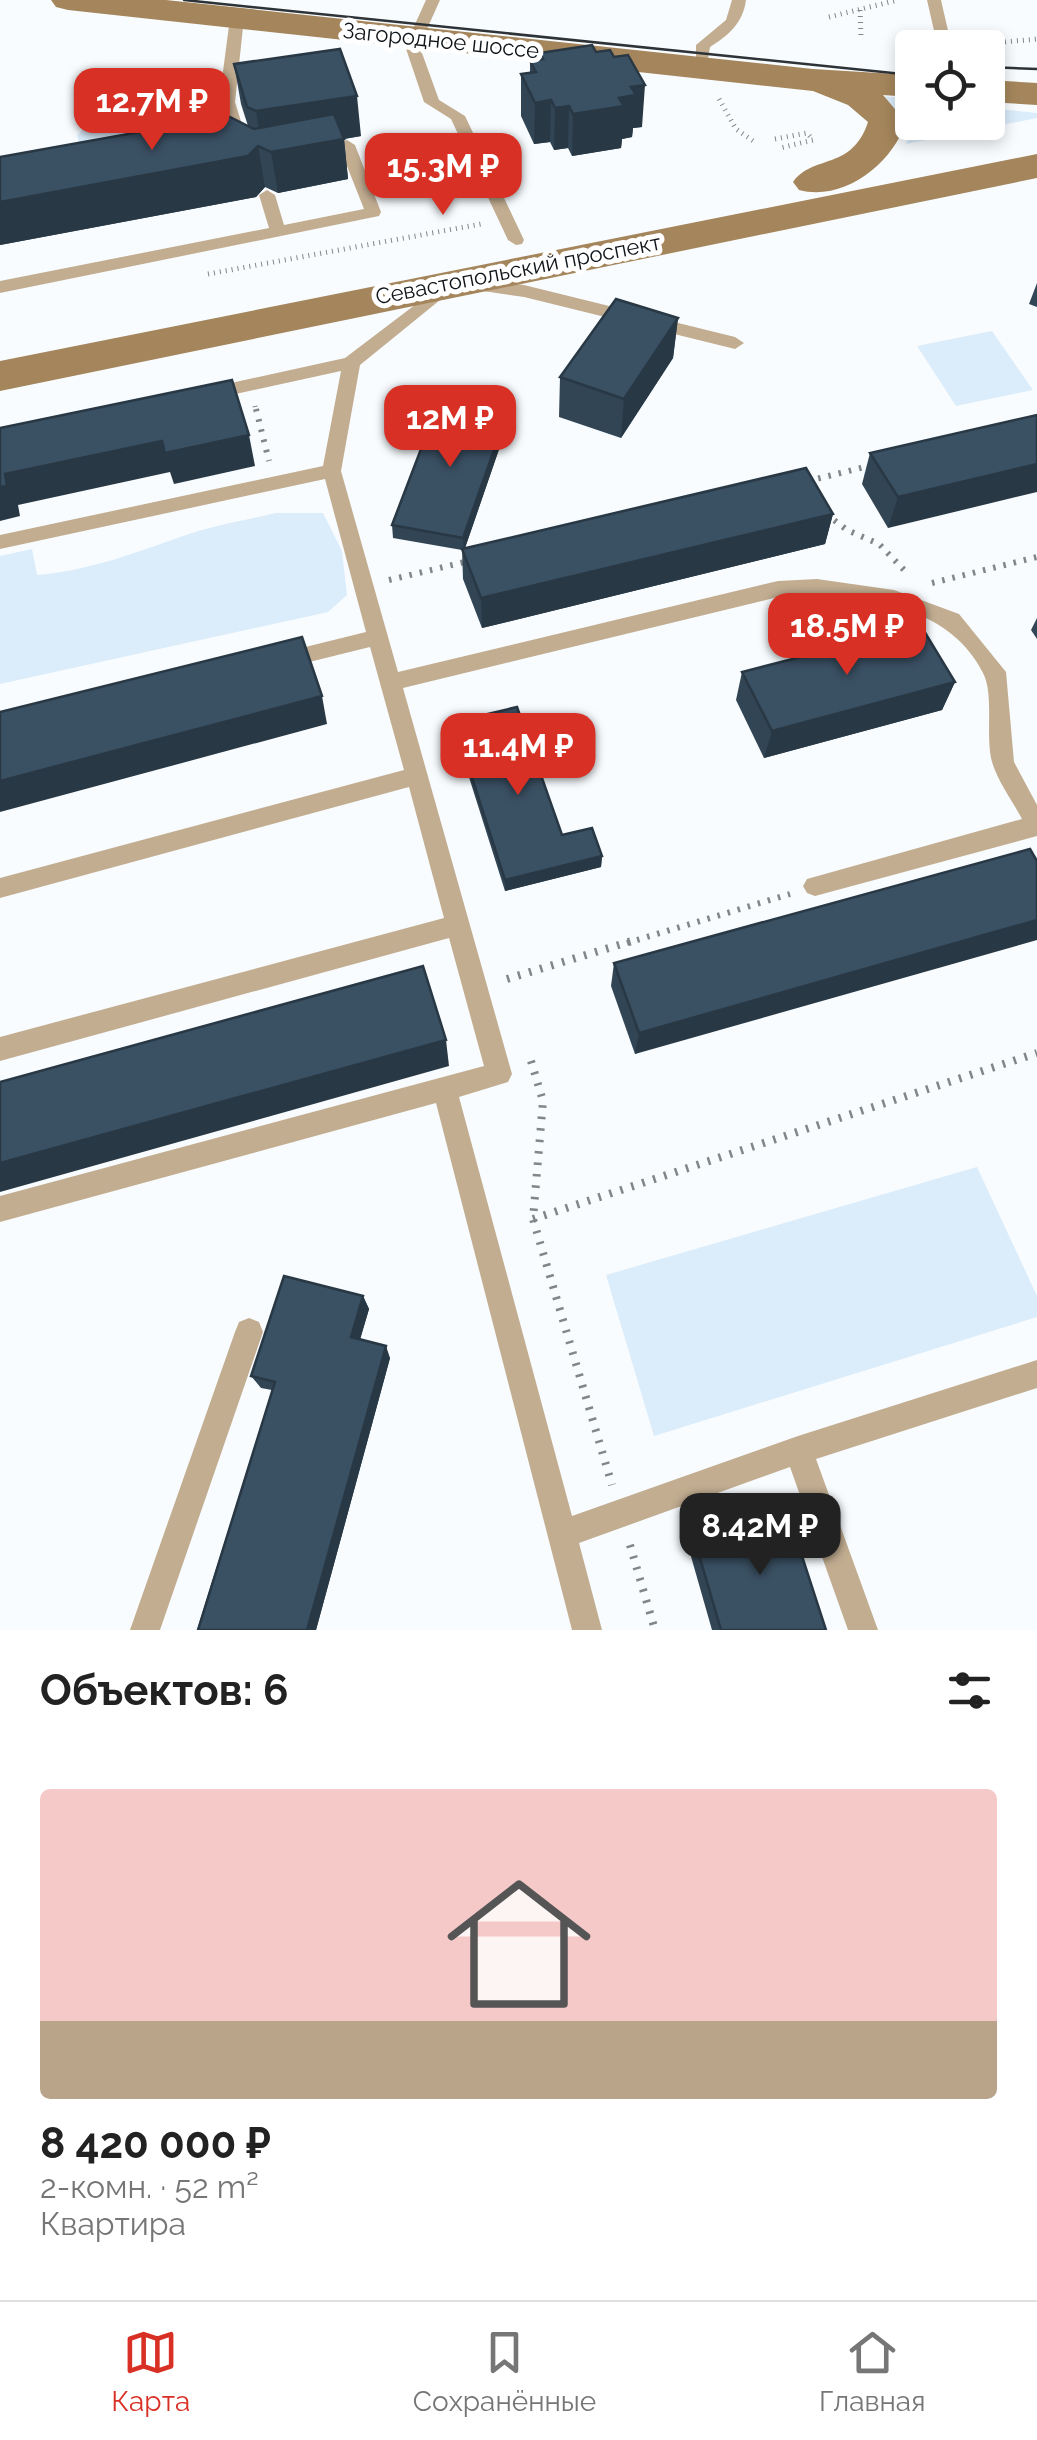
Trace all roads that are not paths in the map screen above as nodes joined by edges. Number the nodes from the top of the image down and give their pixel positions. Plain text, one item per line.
1 (68, 0) edge
2 (433, 0) edge
3 (738, 0) edge
4 (934, 0) edge
5 (237, 18) junction
6 (941, 30) edge
7 (412, 37) junction
8 (701, 68) junction
9 (813, 80) junction
10 (895, 85) edge
11 (249, 91) edge
12 (1005, 92) edge
13 (230, 93) junction
14 (1037, 94) edge
15 (1037, 137) edge
16 (295, 155) edge
17 (251, 156) edge
18 (1037, 166) edge
19 (812, 182) junction
20 (267, 195) edge
21 (511, 230) junction
22 (278, 232) junction
23 (453, 281) junction
24 (0, 288) edge
25 (0, 342) edge
26 (734, 343) dead end
27 (351, 363) junction
28 (0, 376) edge
29 (192, 398) edge
30 (332, 471) junction
31 (0, 542) edge
32 (380, 637) junction
33 (266, 664) edge
34 (392, 682) junction
35 (417, 776) junction
36 (1037, 826) edge
37 (815, 886) road end
38 (0, 888) edge
39 (458, 926) junction
40 (0, 1050) edge
41 (445, 1091) junction
42 (0, 1209) edge
43 (248, 1332) dead end
44 (1037, 1374) edge
45 (798, 1450) junction
46 (560, 1535) junction
47 (146, 1630) edge
48 (587, 1630) edge
49 (863, 1630) edge

1 - 5 main road, Загородное шоссе
2 - 7 lane
3 - 8 lane
4 - 6 lane
5 - 7 main road, Загородное шоссе
5 - 13 lane
7 - 8 main road, Загородное шоссе
7 - 21 lane
8 - 9 main road, Загородное шоссе
9 - 10 main road, Загородное шоссе
9 - 19 main road, Загородное шоссе
11 - 13 lane
12 - 14 main road
13 - 17 lane
15 - 19 main road, Севастопольский проспект
16 - 22 lane
18 - 23 main road, Севастопольский проспект
19 - 21 main road, Севастопольский проспект
20 - 22 lane
21 - 25 main road, Севастопольский проспект
22 - 24 lane
23 - 26 lane
23 - 27 lane
23 - 28 main road, Севастопольский проспект
27 - 29 lane
27 - 30 lane
30 - 31 lane
30 - 32 lane
32 - 33 lane
32 - 34 lane
34 - 35 lane
34 - 36 lane
35 - 38 lane
35 - 39 lane
36 - 37 lane
39 - 40 lane
39 - 41 lane
41 - 42 lane
41 - 46 lane
43 - 47 lane
44 - 45 lane
45 - 46 lane
45 - 49 lane
46 - 48 lane

